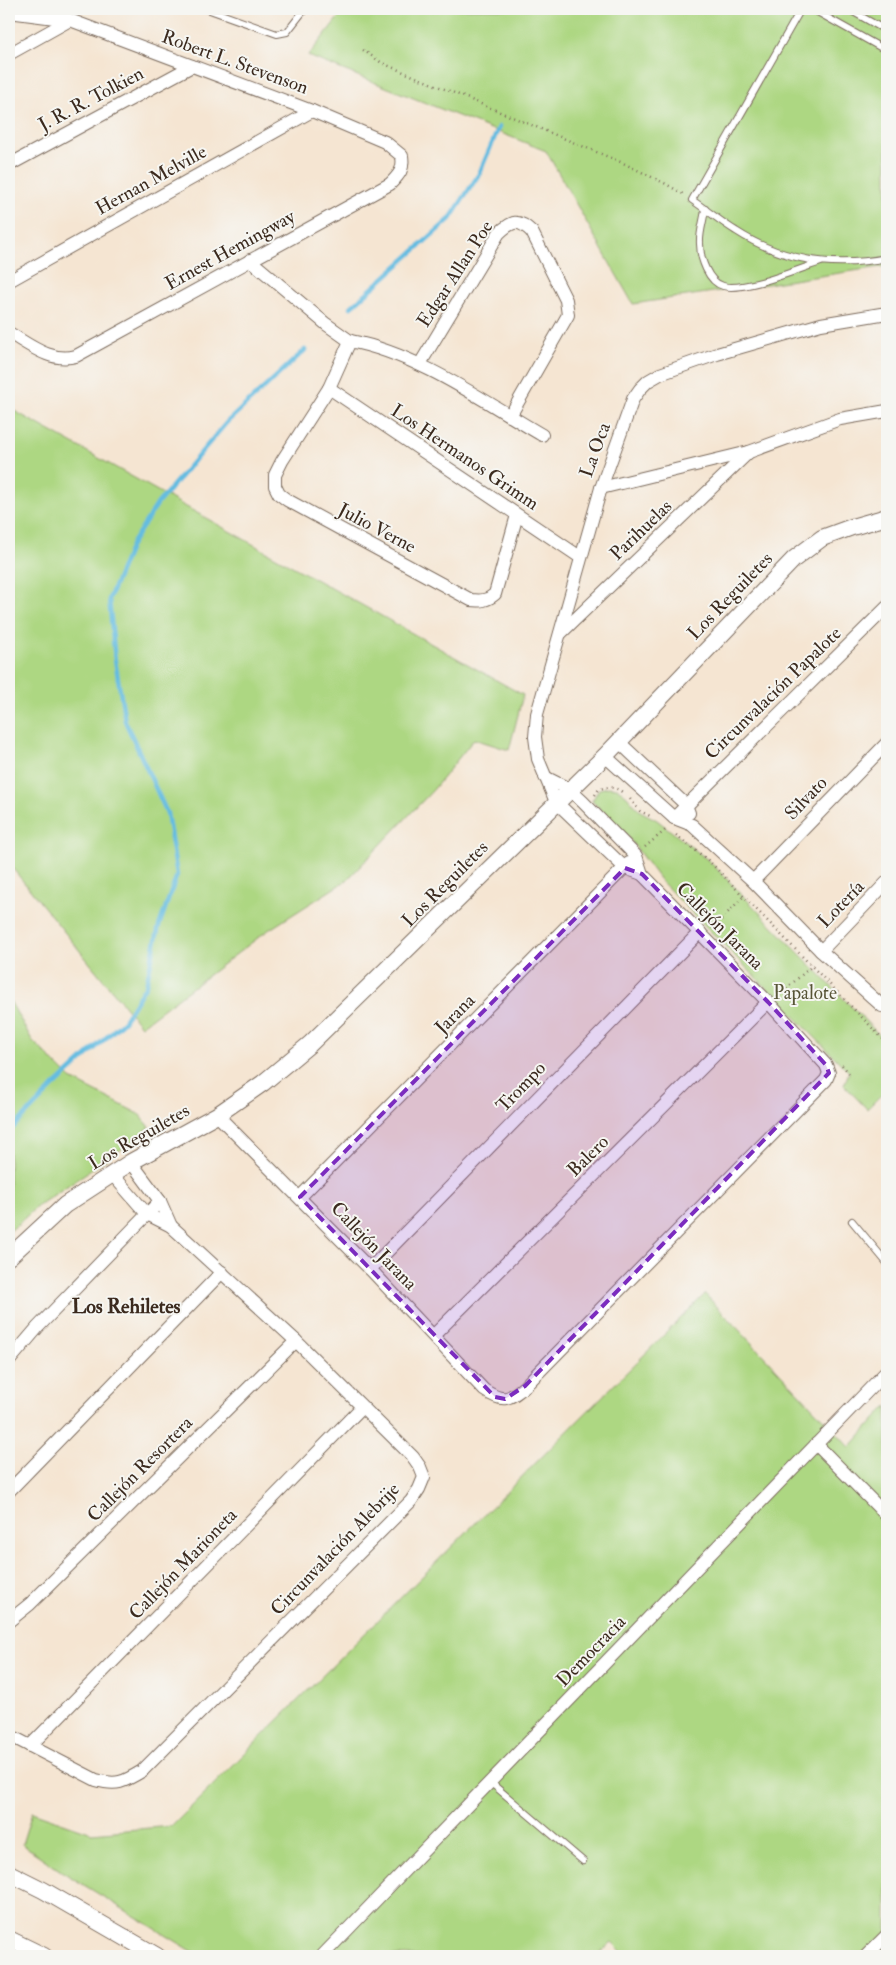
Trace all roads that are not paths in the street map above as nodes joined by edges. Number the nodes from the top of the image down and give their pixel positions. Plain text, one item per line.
1 (207, 9) edge
2 (305, 9) edge
3 (802, 9) edge
4 (812, 9) edge
5 (848, 9) edge
6 (9, 12) edge
7 (70, 20) junction
8 (887, 31) edge
9 (887, 51) edge
10 (9, 54) edge
11 (192, 66) junction
12 (312, 111) junction
13 (9, 165) edge
14 (404, 166) joint
15 (706, 209) junction
16 (887, 258) edge
17 (250, 260) junction
18 (822, 262) junction
19 (9, 281) edge
20 (887, 313) edge
21 (9, 333) edge
22 (350, 341) junction
23 (420, 364) junction
24 (329, 388) junction
25 (887, 410) edge
26 (510, 416) junction
27 (542, 435) dead end
28 (749, 452) junction
29 (601, 488) junction
30 (517, 515) junction
31 (887, 518) edge
32 (580, 557) junction
33 (887, 607) edge
34 (560, 635) junction
35 (618, 741) junction
36 (887, 742) edge
37 (605, 756) junction
38 (545, 777) junction
39 (569, 790) junction
40 (556, 802) junction
41 (686, 805) junction
42 (668, 823) junction
43 (692, 825) junction
44 (636, 856) junction
45 (625, 868) junction
46 (642, 874) junction
47 (753, 881) junction
48 (887, 882) edge
49 (700, 932) junction
50 (821, 951) junction
51 (768, 1002) junction
52 (887, 1007) edge
53 (217, 1115) junction
54 (131, 1162) junction
55 (112, 1174) junction
56 (300, 1197) junction
57 (160, 1201) junction
58 (147, 1214) junction
59 (852, 1221) dead end
60 (171, 1226) junction
61 (9, 1258) edge
62 (887, 1262) edge
63 (370, 1269) junction
64 (222, 1272) junction
65 (434, 1335) junction
66 (296, 1341) junction
67 (9, 1360) edge
68 (887, 1372) edge
69 (362, 1407) junction
70 (816, 1444) junction
71 (9, 1492) edge
72 (887, 1516) edge
73 (9, 1621) edge
74 (9, 1735) edge
75 (30, 1746) junction
76 (490, 1782) junction
77 (583, 1860) dead end
78 (9, 1873) edge
79 (887, 1935) edge
80 (9, 1939) edge
81 (44, 1956) edge
82 (158, 1956) edge
83 (322, 1956) edge
84 (866, 1956) edge

1 - 2 lane
3 - 15 lane
4 - 9 lane
5 - 8 lane
6 - 7 street, Robert L. Stevenson
7 - 10 street
7 - 11 street, Robert L. Stevenson
11 - 12 street, Robert L. Stevenson
11 - 13 street, J. R. R. Tolkien
12 - 14 street, Robert L. Stevenson
12 - 19 street, Hernan Melville
14 - 17 street, Ernest Hemingway
15 - 18 lane
15 - 18 lane
16 - 18 lane
17 - 21 street, Ernest Hemingway
17 - 22 street
20 - 29 street, La Oca
22 - 23 street
22 - 24 street
23 - 26 street
23 - 26 street, Edgar Allan Poe
24 - 30 street, Los Hermanos Grimm
24 - 30 street, Julio Verne
25 - 28 street, Parihuelas
26 - 27 street
28 - 29 street, Parihuelas
28 - 34 street, Parihuelas
29 - 32 street, La Oca
30 - 32 street, Los Hermanos Grimm
31 - 35 street, Los Reguiletes
32 - 34 street, La Oca
33 - 41 street, Circunvalación Papalote
34 - 38 street, La Oca
35 - 37 street, Los Reguiletes
35 - 41 street
36 - 47 street, Silvato
37 - 39 street, Los Reguiletes
37 - 42 street
38 - 39 street
38 - 40 street, La Oca
39 - 40 street, Los Reguiletes
39 - 44 street, Callejón Jarana
40 - 45 street, Callejón Jarana
40 - 53 street, Los Reguiletes
41 - 42 street, Circunvalación Papalote
41 - 43 street
42 - 43 street
43 - 47 street
44 - 45 street, Jarana
44 - 46 street, Callejón Jarana
45 - 46 street, Callejón Jarana
45 - 56 street, Jarana
46 - 49 street, Callejón Jarana
47 - 50 street
48 - 50 street, Lotería
49 - 51 street, Callejón Jarana
49 - 63 street, Trompo
50 - 52 street
51 - 65 street, Balero
51 - 65 street, Callejón Jarana
53 - 54 street, Los Reguiletes
53 - 56 street, Callejón Jarana
54 - 55 street, Los Reguiletes
54 - 57 street, Circunvalación Alebrije
55 - 58 street
55 - 61 street, Los Reguiletes
56 - 63 street, Callejón Jarana
57 - 58 street
57 - 60 street, Circunvalación Alebrije
58 - 60 street, Circunvalación Alebrije
58 - 67 street
59 - 62 lane
60 - 64 street, Circunvalación Alebrije
63 - 65 street, Callejón Jarana
64 - 66 street, Circunvalación Alebrije
64 - 71 street
66 - 69 street, Circunvalación Alebrije
66 - 73 street, Callejón Resortera
68 - 70 street, Democracia
69 - 75 street, Callejón Marioneta
69 - 75 street, Circunvalación Alebrije
70 - 72 street
70 - 76 street, Democracia
74 - 75 street, Circunvalación Alebrije
76 - 77 lane
76 - 83 street, Democracia
78 - 82 street
79 - 84 street
80 - 81 street

